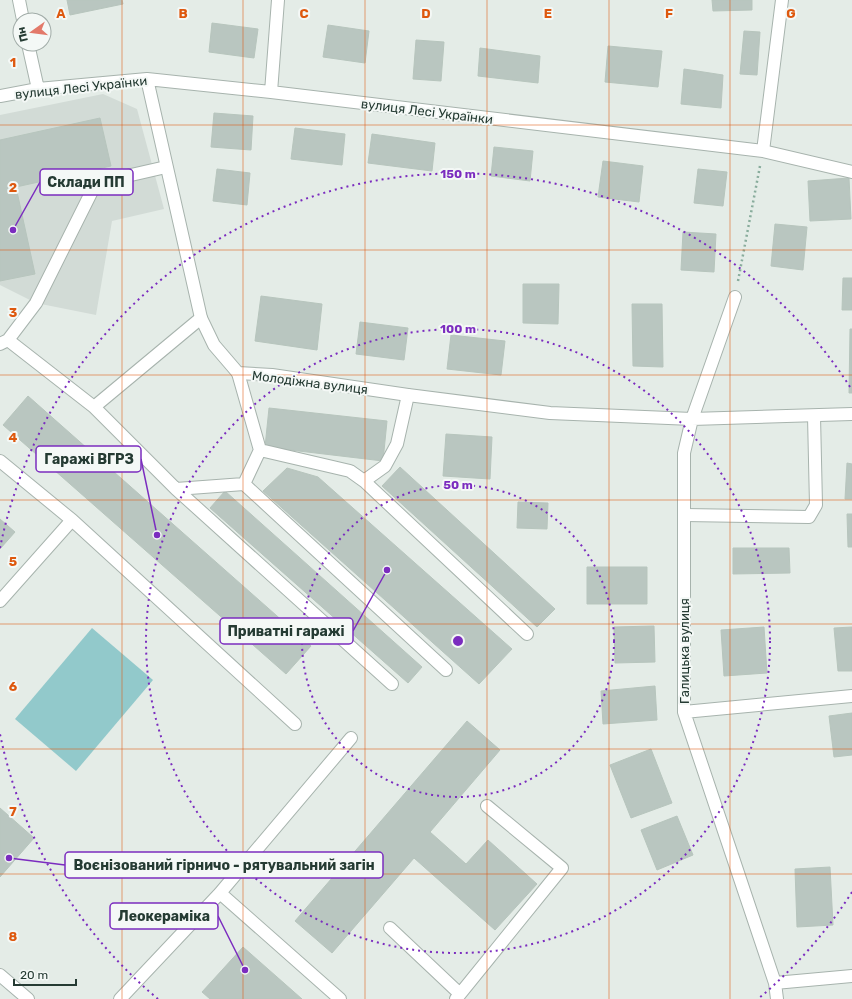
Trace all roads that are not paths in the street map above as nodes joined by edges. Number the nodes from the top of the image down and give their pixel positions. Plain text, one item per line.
1 (19, 0) edge
2 (278, 0) edge
3 (782, 0) edge
4 (21, 12) edge
5 (30, 52) edge
6 (147, 79) junction
7 (38, 89) junction
8 (271, 92) junction
9 (0, 96) edge
10 (763, 151) junction
11 (166, 167) junction
12 (852, 172) edge
13 (735, 297) road end
14 (201, 318) junction
15 (4, 342) edge
16 (238, 372) junction
17 (408, 395) junction
18 (94, 407) junction
19 (852, 414) edge
20 (814, 416) junction
21 (692, 418) junction
22 (260, 450) junction
23 (0, 461) edge
24 (364, 481) junction
25 (244, 484) junction
26 (176, 489) junction
27 (685, 515) junction
28 (72, 520) junction
29 (0, 601) edge
30 (527, 634) dead end
31 (446, 670) dead end
32 (392, 684) dead end
33 (852, 696) edge
34 (684, 712) junction
35 (295, 724) dead end
36 (351, 738) dead end
37 (487, 806) dead end
38 (220, 893) junction
39 (390, 928) dead end
40 (0, 975) edge
41 (852, 976) edge
42 (775, 983) junction
43 (458, 996) edge
44 (28, 999) edge
45 (120, 999) edge
46 (340, 999) edge
47 (777, 999) edge

1 - 4 street
2 - 8 street
3 - 10 street
5 - 7 street
6 - 7 street, вулиця Лесі Українки
6 - 8 street, вулиця Лесі Українки
6 - 11 street, Молодіжна вулиця
7 - 9 street, вулиця Лесі Українки
8 - 10 street, вулиця Лесі Українки
10 - 12 street, вулиця Лесі Українки
11 - 14 street, Молодіжна вулиця
11 - 15 street
13 - 21 street, Галицька вулиця
14 - 16 street, Молодіжна вулиця
14 - 18 street
15 - 18 street
16 - 17 street, Молодіжна вулиця
16 - 22 street
17 - 21 street, Молодіжна вулиця
17 - 24 street
18 - 26 street
19 - 20 street, Молодіжна вулиця
20 - 21 street, Молодіжна вулиця
20 - 27 street
21 - 27 street, Галицька вулиця
22 - 24 street
22 - 25 street
23 - 28 street
24 - 30 street
25 - 26 street
25 - 31 street
26 - 32 street
27 - 34 street, Галицька вулиця
28 - 29 street
28 - 35 street
33 - 34 street
34 - 42 street, Галицька вулиця
36 - 38 street
37 - 43 street
38 - 45 street
38 - 46 street
39 - 43 street
40 - 44 street
41 - 42 street
42 - 47 street, Галицька вулиця

